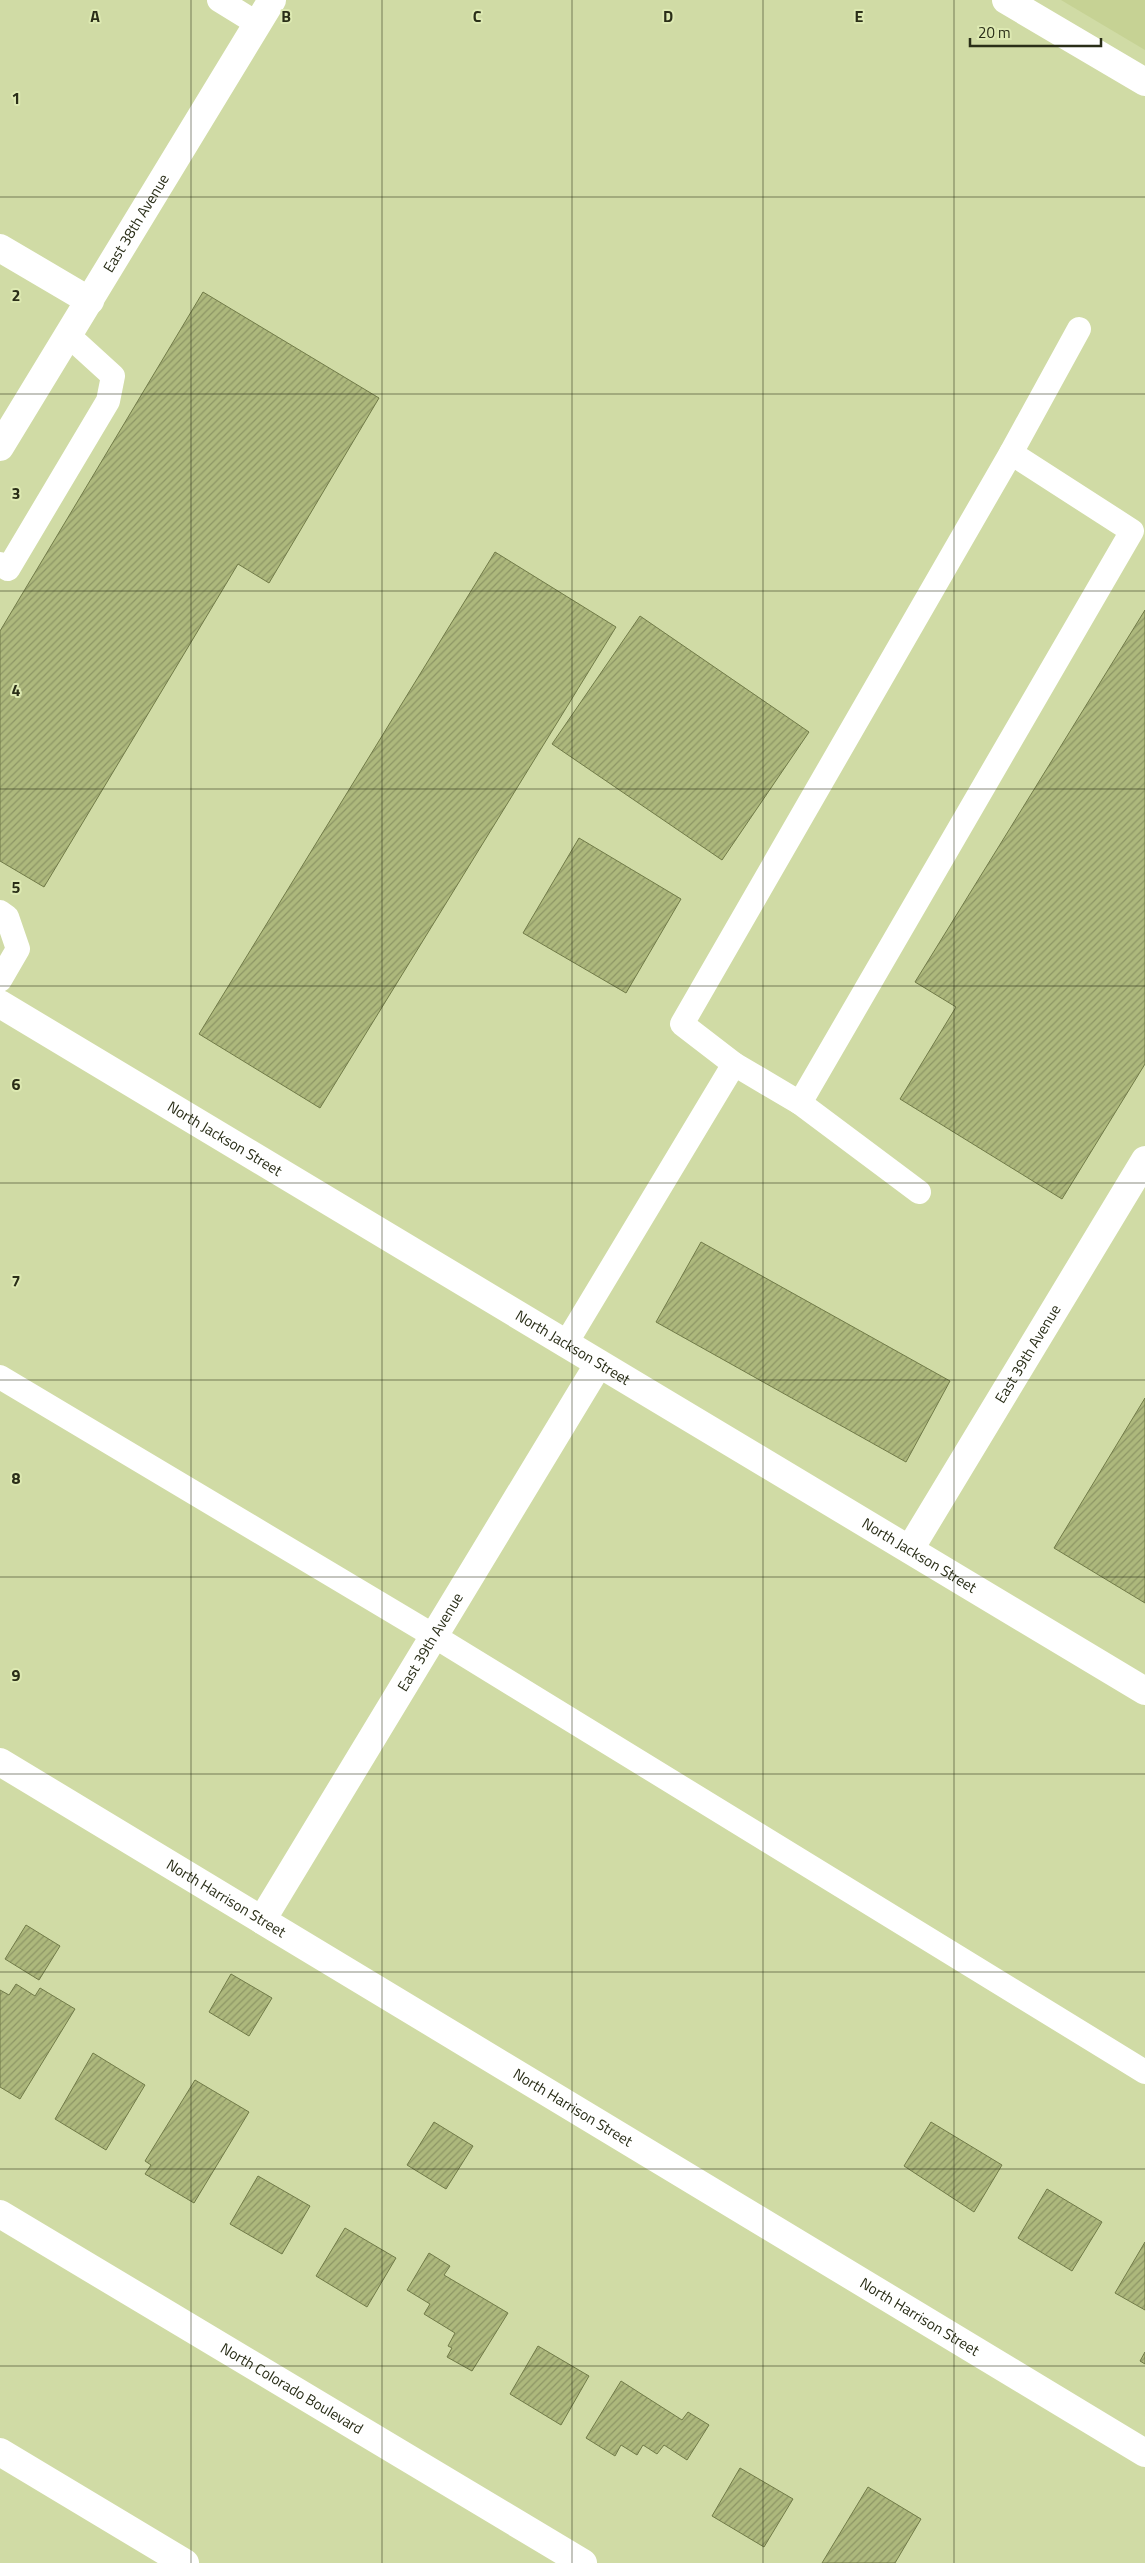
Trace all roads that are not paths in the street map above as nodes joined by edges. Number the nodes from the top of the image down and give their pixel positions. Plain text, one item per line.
1 (218, 0) edge
2 (272, 0) edge
3 (1006, 0) edge
4 (258, 24) junction
5 (1145, 82) edge
6 (0, 248) edge
7 (90, 301) junction
8 (1079, 329) dead end
9 (68, 335) junction
10 (0, 446) edge
11 (1011, 454) junction
12 (0, 564) edge
13 (0, 912) edge
14 (0, 980) edge
15 (0, 1004) edge
16 (734, 1064) junction
17 (800, 1103) junction
18 (1145, 1160) edge
19 (919, 1192) dead end
20 (565, 1345) junction
21 (598, 1365) junction
22 (0, 1377) edge
23 (910, 1550) junction
24 (434, 1636) junction
25 (1145, 1691) edge
26 (0, 1762) edge
27 (262, 1920) junction
28 (1145, 2072) edge
29 (0, 2214) edge
30 (0, 2452) edge
31 (1145, 2453) edge
32 (185, 2563) edge
33 (583, 2563) edge

1 - 4 lane
2 - 4 street, East 38th Avenue
3 - 5 street
4 - 7 street, East 38th Avenue
6 - 7 street
7 - 9 street, East 38th Avenue
8 - 11 lane
9 - 10 street, East 38th Avenue
9 - 12 lane
11 - 16 lane
11 - 17 lane
13 - 14 lane
15 - 20 street, North Jackson Street
16 - 17 lane
16 - 20 lane
17 - 19 lane
18 - 23 street, East 39th Avenue
20 - 21 street, North Jackson Street
21 - 23 street, North Jackson Street
21 - 24 street, East 39th Avenue
22 - 24 lane
23 - 25 street, North Jackson Street
24 - 27 street, East 39th Avenue
24 - 28 lane
26 - 27 street, North Harrison Street
27 - 31 street, North Harrison Street
29 - 33 street, North Colorado Boulevard
30 - 32 street

